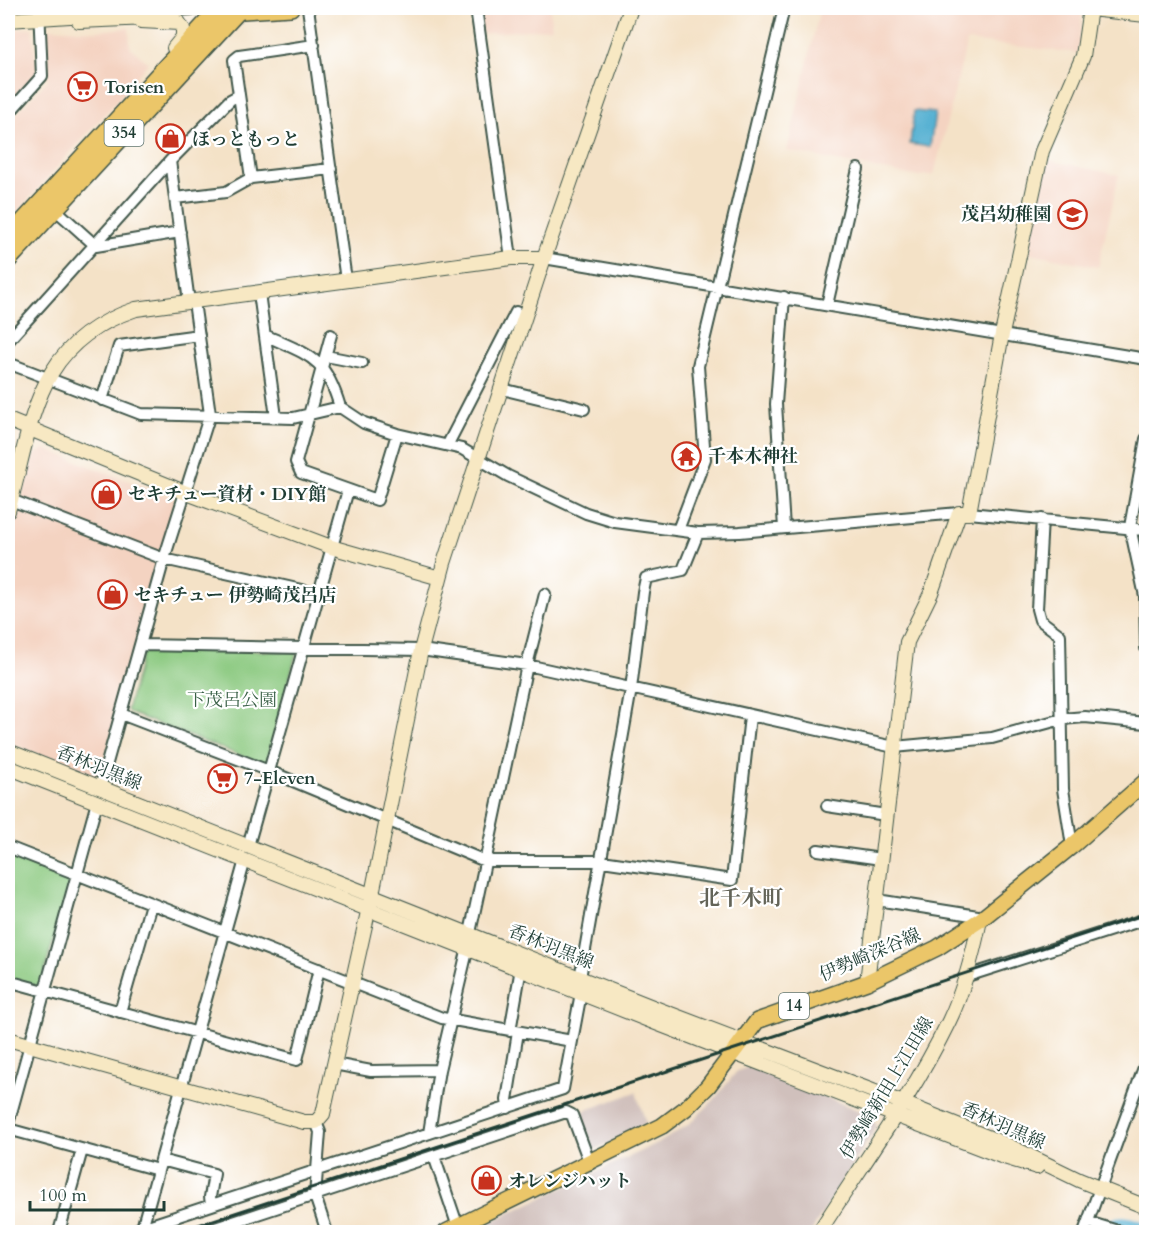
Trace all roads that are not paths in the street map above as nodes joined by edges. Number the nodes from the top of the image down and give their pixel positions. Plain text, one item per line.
1 (193, 8) edge
2 (291, 8) edge
3 (309, 8) edge
4 (476, 8) edge
5 (631, 8) edge
6 (784, 8) edge
7 (1090, 8) edge
8 (228, 10) edge
9 (43, 14) edge
10 (1146, 15) edge
11 (8, 20) edge
12 (128, 20) junction
13 (314, 45) junction
14 (142, 94) junction
15 (239, 96) junction
16 (8, 114) edge
17 (170, 161) junction
18 (331, 169) junction
19 (858, 170) dead end
20 (251, 178) junction
21 (175, 198) junction
22 (55, 208) junction
23 (180, 232) junction
24 (8, 239) edge
25 (96, 246) junction
26 (511, 258) junction
27 (544, 258) junction
28 (8, 259) edge
29 (346, 280) junction
30 (716, 287) junction
31 (259, 292) junction
32 (784, 297) junction
33 (192, 302) junction
34 (827, 305) junction
35 (516, 312) dead end
36 (1002, 334) junction
37 (199, 335) junction
38 (265, 335) junction
39 (332, 335) dead end
40 (8, 341) edge
41 (1146, 358) edge
42 (324, 361) junction
43 (8, 363) edge
44 (362, 363) dead end
45 (47, 379) junction
46 (502, 388) junction
47 (102, 400) junction
48 (340, 407) junction
49 (584, 409) dead end
50 (210, 414) junction
51 (309, 415) junction
52 (276, 417) junction
53 (8, 420) edge
54 (30, 428) junction
55 (398, 434) junction
56 (1146, 439) edge
57 (448, 444) junction
58 (477, 458) junction
59 (348, 490) junction
60 (184, 492) junction
61 (9, 505) edge
62 (964, 513) junction
63 (1042, 519) junction
64 (1130, 527) junction
65 (784, 528) junction
66 (678, 530) junction
67 (1146, 530) edge
68 (698, 532) junction
69 (331, 548) junction
70 (164, 559) junction
71 (441, 578) junction
72 (319, 594) junction
73 (545, 594) dead end
74 (140, 645) junction
75 (304, 646) junction
76 (1146, 648) edge
77 (422, 650) junction
78 (526, 665) junction
79 (631, 689) junction
80 (122, 714) junction
81 (750, 716) junction
82 (1062, 719) junction
83 (1146, 723) edge
84 (894, 747) junction
85 (8, 751) edge
86 (8, 767) edge
87 (269, 771) junction
88 (1146, 781) edge
89 (100, 788) junction
90 (97, 802) junction
91 (827, 806) dead end
92 (886, 815) junction
93 (387, 819) junction
94 (1072, 846) junction
95 (8, 847) edge
96 (818, 850) dead end
97 (246, 853) junction
98 (881, 859) junction
99 (485, 861) junction
100 (602, 861) junction
101 (77, 875) junction
102 (372, 894) junction
103 (877, 900) junction
104 (151, 904) junction
105 (369, 909) junction
106 (982, 918) junction
107 (1146, 919) edge
108 (225, 932) junction
109 (469, 940) junction
110 (521, 968) junction
111 (320, 969) junction
112 (964, 977) junction
113 (580, 978) junction
114 (8, 981) edge
115 (351, 982) junction
116 (867, 982) junction
117 (44, 992) junction
118 (581, 993) junction
119 (120, 1012) junction
120 (451, 1021) junction
121 (514, 1032) junction
122 (196, 1033) junction
123 (8, 1039) edge
124 (572, 1041) junction
125 (29, 1045) junction
126 (736, 1046) junction
127 (1146, 1062) edge
128 (334, 1064) junction
129 (439, 1070) junction
130 (181, 1086) junction
131 (903, 1102) junction
132 (508, 1108) junction
133 (894, 1114) junction
134 (316, 1122) junction
135 (8, 1124) edge
136 (8, 1129) edge
137 (429, 1133) junction
138 (82, 1150) junction
139 (434, 1156) junction
140 (590, 1164) junction
141 (160, 1165) junction
142 (315, 1170) junction
143 (1079, 1180) junction
144 (1100, 1188) junction
145 (315, 1196) junction
146 (212, 1205) junction
147 (1146, 1207) edge
148 (1087, 1225) edge
149 (142, 1228) junction
150 (452, 1230) edge
151 (59, 1233) edge
152 (128, 1233) edge
153 (203, 1233) edge
154 (327, 1233) edge
155 (819, 1233) edge
156 (1121, 1233) edge

1 - 9 street
2 - 8 main road
3 - 13 street
4 - 26 street
5 - 27 street
6 - 30 street
7 - 10 street
7 - 36 street
8 - 12 street
8 - 14 highway, 354
8 - 22 highway, 354
9 - 11 street
9 - 12 street
9 - 16 street
12 - 14 street
13 - 15 street
13 - 18 street
14 - 24 highway, 354
15 - 17 street
15 - 20 street
17 - 21 street
17 - 25 street
18 - 20 street
18 - 29 street
19 - 34 street
20 - 21 street
21 - 23 street
22 - 25 street
22 - 28 highway, 354
23 - 25 street
23 - 33 street
25 - 40 street
26 - 27 street
26 - 29 street
27 - 30 street
27 - 46 street
29 - 31 street
30 - 32 street
30 - 66 street
31 - 33 street
31 - 38 street
32 - 34 street
32 - 65 street
33 - 37 street
33 - 45 street
34 - 36 street
35 - 57 street
36 - 41 street
36 - 62 street
37 - 47 street
37 - 50 street
38 - 42 street
38 - 52 street
39 - 42 street
42 - 44 street
42 - 48 street
42 - 51 street
43 - 45 street
45 - 47 street
45 - 54 street
46 - 49 street
46 - 58 street
47 - 50 street
48 - 51 street
48 - 55 street
50 - 52 street
50 - 60 street
51 - 52 street
51 - 59 street
53 - 54 street
54 - 60 street
54 - 61 street
55 - 57 street
55 - 59 street
56 - 64 street
57 - 58 street
58 - 66 street
58 - 71 street
59 - 69 street
60 - 69 street
60 - 70 street
61 - 70 street
62 - 63 street
62 - 65 street
62 - 84 street
63 - 64 street
63 - 82 street
64 - 67 street
64 - 76 street
65 - 68 street
66 - 68 street
68 - 79 street
69 - 71 street
69 - 72 street
70 - 72 street
70 - 74 street
71 - 77 street
72 - 75 street
73 - 78 street
74 - 75 street
74 - 80 street
75 - 77 street
75 - 87 street
77 - 78 street
77 - 93 street
78 - 79 street
78 - 99 street
79 - 81 street
79 - 100 street
80 - 87 street
80 - 89 street
81 - 84 street
81 - 100 street
82 - 83 street
82 - 84 street
82 - 94 street
84 - 92 street
85 - 89 street, 香林羽黒線
86 - 90 street, 香林羽黒線
87 - 93 street
87 - 97 street
88 - 94 main road, 伊勢崎深谷線 / 14
89 - 97 street, 香林羽黒線
90 - 97 street, 香林羽黒線
90 - 101 street
91 - 92 street
92 - 98 street
93 - 99 street
93 - 102 street
94 - 106 main road, 伊勢崎深谷線 / 14
95 - 101 street
96 - 98 street
97 - 102 street, 香林羽黒線
97 - 105 street, 香林羽黒線
97 - 108 street
98 - 103 street
99 - 100 street
99 - 109 street
100 - 113 street
101 - 104 street
101 - 117 street
102 - 105 street
102 - 109 street, 香林羽黒線
103 - 106 street
103 - 116 street
104 - 108 street
104 - 119 street
105 - 109 street, 香林羽黒線
105 - 115 street
106 - 112 street, 伊勢崎新田上江田線
106 - 116 main road, 伊勢崎深谷線 / 14
107 - 112 street
108 - 111 street
108 - 122 street
109 - 110 street, 香林羽黒線
109 - 113 street, 香林羽黒線
109 - 120 street
110 - 118 street, 香林羽黒線
110 - 121 street
111 - 115 street
111 - 122 street
112 - 131 street, 伊勢崎新田上江田線
113 - 126 street, 香林羽黒線
114 - 117 street
115 - 120 street
115 - 128 street
116 - 126 main road, 伊勢崎深谷線 / 14
117 - 119 street
117 - 125 street
118 - 124 street
118 - 126 street, 香林羽黒線
119 - 122 street
120 - 121 street
120 - 129 street
121 - 124 street
121 - 132 street
122 - 130 street
123 - 125 street
124 - 132 street
125 - 130 street
125 - 135 street
126 - 131 street, 香林羽黒線
126 - 133 street, 香林羽黒線
126 - 140 main road, 伊勢崎深谷線 / 14
127 - 144 street
128 - 129 street
128 - 134 street
129 - 137 street
130 - 134 street
130 - 141 street
131 - 133 street, 伊勢崎新田上江田線
131 - 143 street, 香林羽黒線
132 - 137 street
133 - 143 street, 香林羽黒線
133 - 155 street, 伊勢崎新田上江田線
134 - 142 street
136 - 138 street
137 - 142 street
138 - 141 street
138 - 151 street
139 - 140 street
139 - 145 street
139 - 150 street
140 - 150 main road, 伊勢崎深谷線 / 14
141 - 146 street
141 - 149 street
142 - 145 street
142 - 146 street
143 - 144 street, 香林羽黒線
144 - 147 street, 香林羽黒線
144 - 148 street
145 - 153 street
145 - 154 street
146 - 149 street
148 - 156 street
149 - 152 street

